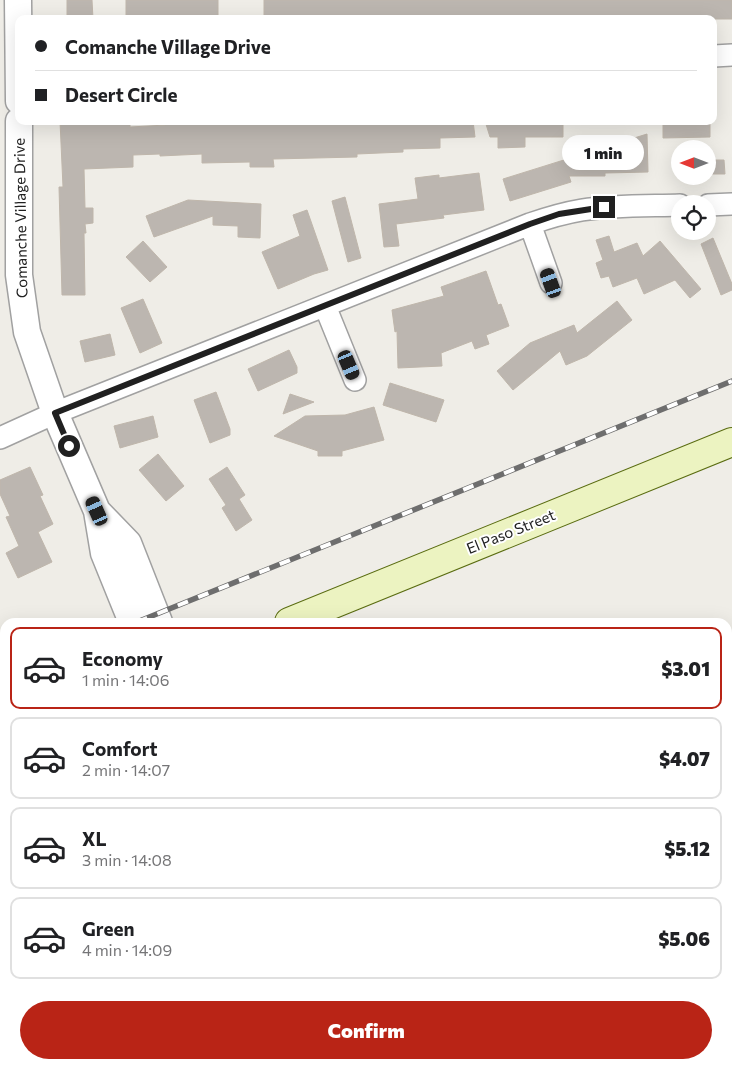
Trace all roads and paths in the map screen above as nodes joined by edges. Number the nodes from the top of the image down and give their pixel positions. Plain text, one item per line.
1 (18, 0) edge
2 (18, 15) edge
3 (732, 55) edge
4 (717, 56) edge
5 (19, 125) edge
6 (716, 204) edge
7 (732, 204) edge
8 (671, 205) edge
9 (530, 224) junction
10 (551, 283) dead end
11 (325, 306) junction
12 (355, 380) dead end
13 (55, 413) junction
14 (0, 438) edge
15 (732, 442) edge
16 (97, 511) junction
17 (130, 618) edge
18 (157, 618) edge
19 (299, 618) edge

1 - 2 street
3 - 4 street
5 - 13 street, Comanche Village Drive
6 - 7 street
8 - 9 street
9 - 10 street
9 - 11 street
11 - 12 street
11 - 13 street
13 - 14 street
13 - 16 street, Comanche Village Drive
15 - 19 main road, El Paso Street
16 - 17 street, Comanche Village Drive
16 - 18 street, Comanche Village Drive

